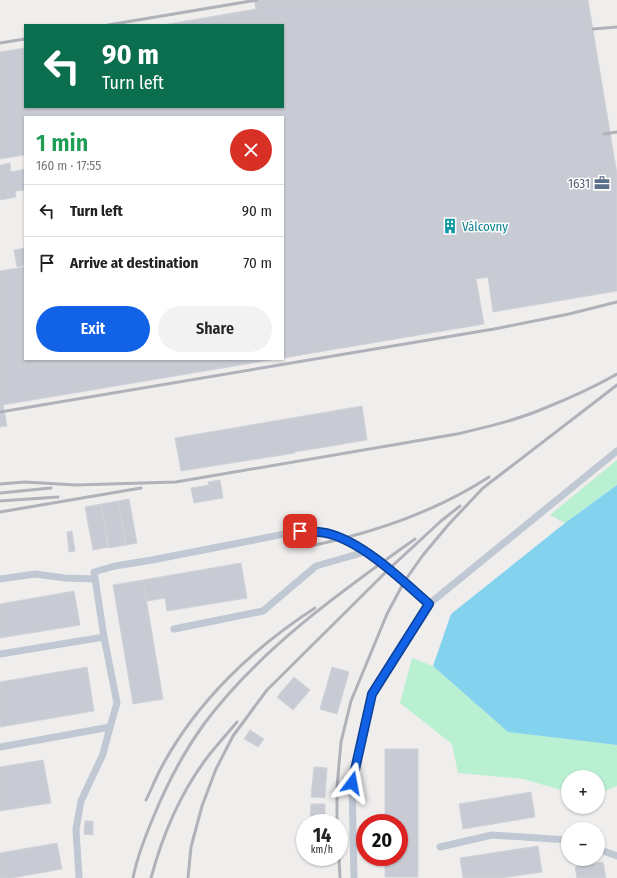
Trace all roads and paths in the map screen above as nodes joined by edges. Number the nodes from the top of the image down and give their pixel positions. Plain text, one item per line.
1 (617, 451) edge
2 (365, 552) junction
3 (0, 579) edge
4 (95, 579) junction
5 (429, 604) junction
6 (174, 629) dead end
7 (104, 637) junction
8 (0, 654) edge
9 (110, 728) junction
10 (0, 747) edge
11 (561, 840) edge
12 (440, 847) dead end
13 (605, 852) edge
14 (617, 856) edge
15 (79, 878) edge
16 (354, 878) edge

1 - 5 lane
2 - 4 lane
2 - 5 lane
2 - 6 lane
3 - 4 lane
4 - 7 lane
5 - 16 lane
7 - 8 lane
7 - 9 lane
9 - 10 lane
9 - 15 lane
11 - 12 lane
13 - 14 lane

